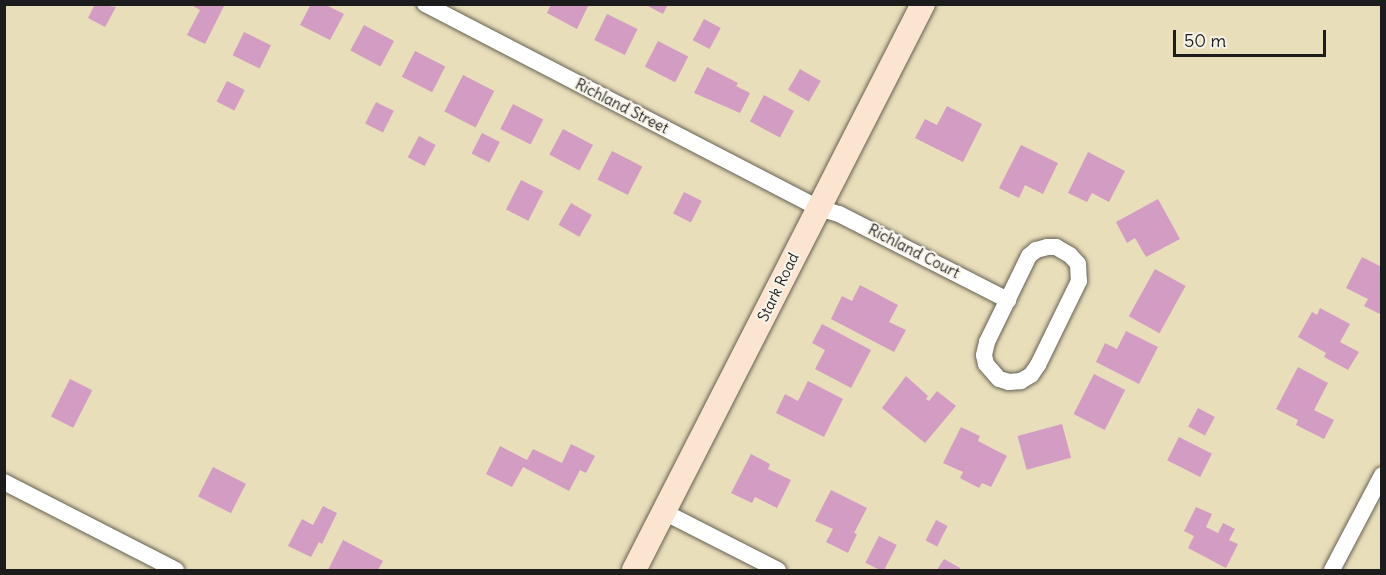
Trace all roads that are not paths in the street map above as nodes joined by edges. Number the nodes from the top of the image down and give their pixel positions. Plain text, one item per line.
1 (425, 4) edge
2 (923, 4) edge
3 (819, 208) junction
4 (1008, 300) junction
5 (1382, 475) edge
6 (4, 482) edge
7 (664, 512) junction
8 (176, 570) edge
9 (634, 570) edge
10 (778, 570) edge
11 (1332, 570) edge

1 - 3 street, Richland Street
2 - 3 street, Stark Road
3 - 4 street, Richland Court
3 - 7 street, Stark Road
4 - 4 street
5 - 11 street
6 - 8 street
7 - 9 street, Stark Road
7 - 10 street

